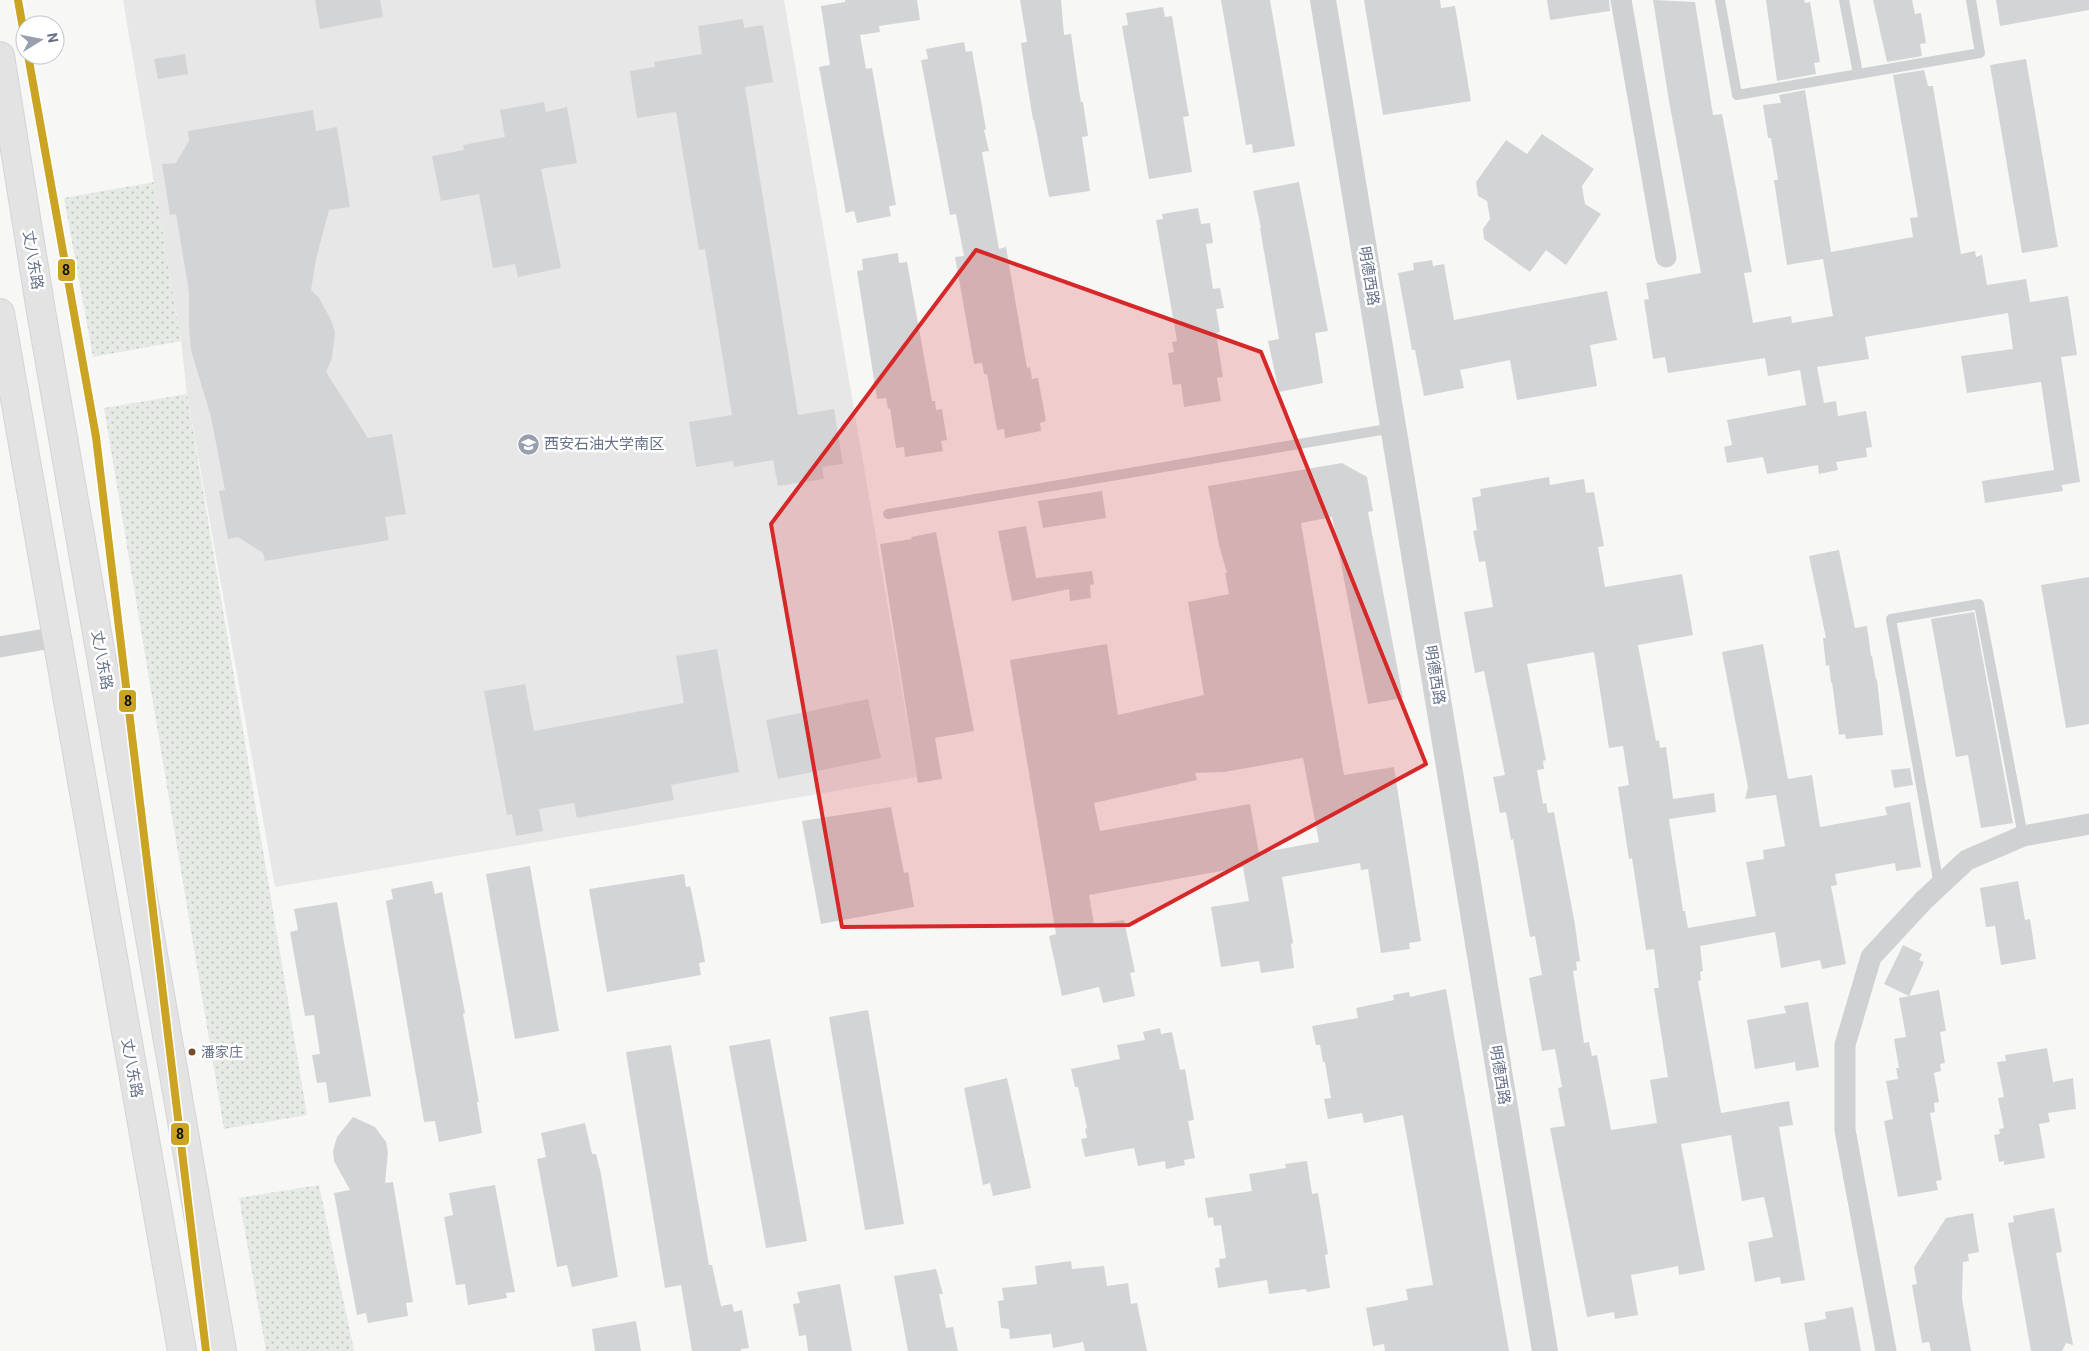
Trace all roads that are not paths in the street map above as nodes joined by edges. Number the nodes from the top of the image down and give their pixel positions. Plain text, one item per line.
1 (1323, 0) edge
2 (1621, 0) edge
3 (1720, 0) edge
4 (1844, 0) edge
5 (1971, 0) edge
6 (0, 56) edge
7 (1858, 74) junction
8 (1666, 257) dead end
9 (0, 313) edge
10 (1394, 428) junction
11 (888, 514) dead end
12 (57, 637) junction
13 (0, 647) edge
14 (2089, 824) edge
15 (2023, 836) junction
16 (1940, 885) junction
17 (182, 1351) edge
18 (222, 1351) edge
19 (1545, 1351) edge
20 (1886, 1351) edge

1 - 10 street, 明德西路
2 - 8 street
3 - 7 lane
4 - 7 lane
5 - 7 lane
6 - 18 main road, 丈八东路
9 - 12 main road, 丈八东路
10 - 11 lane
10 - 19 street, 明德西路
12 - 13 street
12 - 17 main road, 丈八东路
14 - 15 street
15 - 16 street
15 - 16 lane
16 - 20 street

